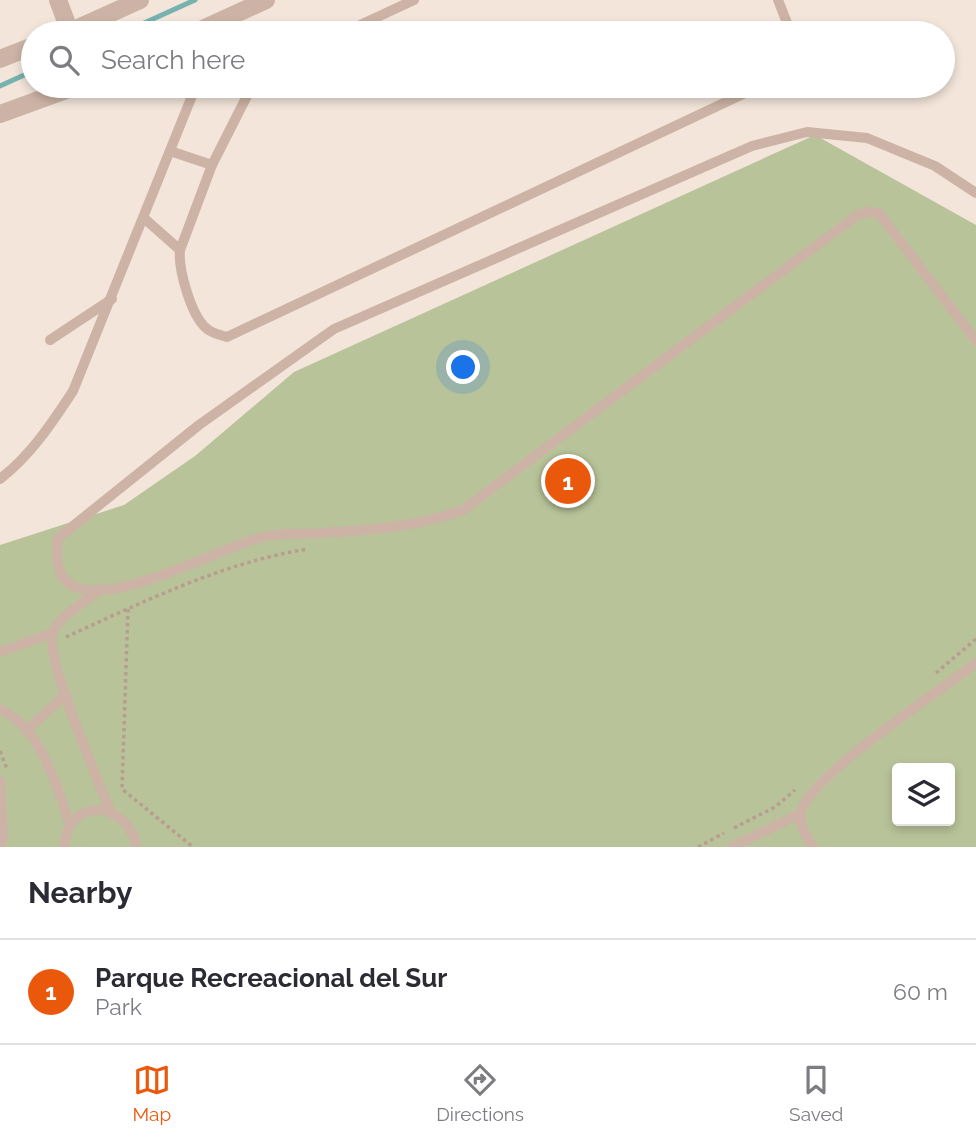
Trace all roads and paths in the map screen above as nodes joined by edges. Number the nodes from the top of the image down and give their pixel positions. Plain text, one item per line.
1 (58, 0) edge
2 (140, 0) edge
3 (266, 0) edge
4 (414, 0) edge
5 (778, 0) edge
6 (238, 13) junction
7 (65, 21) edge
8 (95, 21) edge
9 (220, 21) edge
10 (232, 21) edge
11 (369, 21) edge
12 (786, 21) edge
13 (21, 51) edge
14 (0, 59) edge
15 (44, 98) edge
16 (191, 98) edge
17 (247, 98) edge
18 (735, 98) edge
19 (0, 114) edge
20 (170, 151) junction
21 (212, 165) junction
22 (976, 192) edge
23 (145, 219) junction
24 (180, 250) junction
25 (112, 299) junction
26 (50, 340) dead end
27 (976, 341) edge
28 (0, 478) edge
29 (101, 589) junction
30 (128, 609) dead end
31 (52, 633) junction
32 (0, 652) edge
33 (976, 663) edge
34 (66, 694) junction
35 (0, 709) edge
36 (26, 731) junction
37 (0, 781) edge
38 (110, 811) junction
39 (800, 814) junction
40 (70, 825) junction
41 (0, 846) edge
42 (137, 846) edge
43 (64, 847) edge
44 (193, 847) edge
45 (732, 847) edge
46 (813, 847) edge

1 - 7 street
2 - 8 street
3 - 6 street
4 - 11 lane
5 - 12 lane
6 - 9 street
6 - 10 lane
13 - 14 street
15 - 19 street
16 - 20 lane
17 - 21 lane
18 - 24 lane
20 - 21 lane
20 - 23 lane
21 - 24 lane
22 - 29 lane
23 - 24 lane
23 - 25 lane
25 - 26 lane
25 - 28 lane
27 - 29 lane
29 - 31 lane
30 - 44 path
31 - 32 lane
31 - 34 lane
33 - 39 lane
34 - 36 lane
34 - 38 lane
35 - 36 lane
36 - 40 lane
37 - 41 lane
38 - 40 lane
38 - 42 lane
39 - 45 lane
39 - 46 lane
40 - 43 lane

